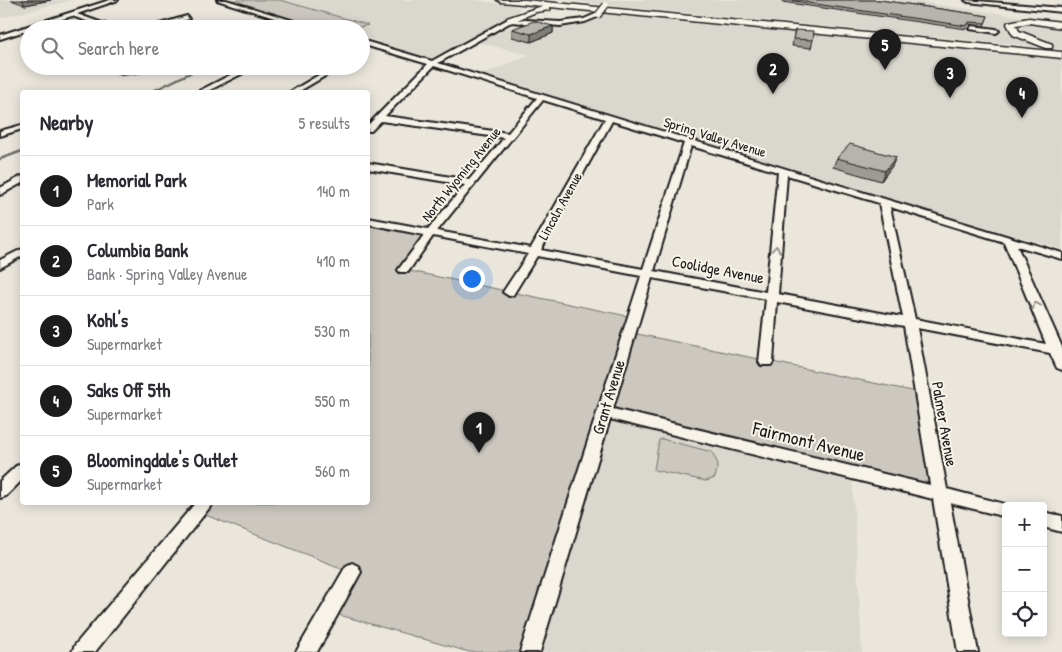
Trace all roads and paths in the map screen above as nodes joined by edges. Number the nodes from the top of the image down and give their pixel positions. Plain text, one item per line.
1 (115, 0) edge
2 (220, 0) edge
3 (492, 0) edge
4 (501, 0) edge
5 (530, 0) edge
6 (561, 0) edge
7 (610, 0) edge
8 (968, 0) edge
9 (1000, 2) edge
10 (576, 6) junction
11 (1062, 10) edge
12 (527, 13) junction
13 (72, 14) junction
14 (187, 18) dead end
15 (52, 20) edge
16 (90, 20) edge
17 (180, 20) edge
18 (287, 20) edge
19 (510, 20) junction
20 (539, 24) junction
21 (1062, 24) edge
22 (972, 28) dead end
23 (494, 29) junction
24 (20, 30) edge
25 (996, 31) dead end
26 (1016, 33) junction
27 (0, 37) edge
28 (977, 43) junction
29 (370, 45) edge
30 (374, 46) junction
31 (370, 48) edge
32 (1062, 52) edge
33 (432, 64) junction
34 (236, 75) edge
35 (323, 75) edge
36 (205, 90) edge
37 (297, 90) edge
38 (541, 98) junction
39 (378, 118) junction
40 (609, 119) junction
41 (0, 123) edge
42 (370, 127) edge
43 (20, 128) edge
44 (12, 130) junction
45 (0, 134) edge
46 (510, 136) junction
47 (688, 143) junction
48 (370, 166) edge
49 (783, 172) junction
50 (20, 180) edge
51 (472, 183) junction
52 (0, 192) edge
53 (884, 203) junction
54 (370, 221) edge
55 (430, 233) junction
56 (1009, 240) junction
57 (534, 252) junction
58 (20, 253) edge
59 (1062, 256) edge
60 (0, 265) edge
61 (404, 270) dead end
62 (646, 273) junction
63 (509, 292) dead end
64 (772, 297) junction
65 (910, 323) junction
66 (1059, 351) edge
67 (766, 362) dead end
68 (1062, 365) edge
69 (603, 412) junction
70 (20, 473) edge
71 (0, 492) edge
72 (940, 494) junction
73 (204, 505) edge
74 (1002, 509) edge
75 (1047, 520) edge
76 (1062, 524) edge
77 (352, 572) dead end
78 (82, 652) edge
79 (306, 652) edge
80 (530, 652) edge
81 (968, 652) edge

1 - 13 street
2 - 18 street
3 - 19 highway
4 - 10 highway
5 - 10 highway
6 - 10 highway
7 - 20 street, bridge
8 - 9 street
9 - 11 street
10 - 12 highway
10 - 28 highway
10 - 32 highway
12 - 19 highway
12 - 20 highway
13 - 15 street
13 - 16 street
14 - 17 street
19 - 20 street
19 - 23 street
20 - 23 street
21 - 26 highway
22 - 25 street
23 - 33 street
24 - 27 street
26 - 28 highway
26 - 32 highway
28 - 32 highway
29 - 30 street, Spring Valley Avenue
30 - 31 street
30 - 33 street, Spring Valley Avenue
33 - 38 street, Spring Valley Avenue
33 - 39 street
34 - 36 street
35 - 37 street
38 - 40 street, Spring Valley Avenue
38 - 46 street, North Wyoming Avenue
39 - 42 street
39 - 46 street
40 - 47 street, Spring Valley Avenue
40 - 57 street, Lincoln Avenue
41 - 44 street
43 - 44 street
44 - 45 street
46 - 51 street, North Wyoming Avenue
47 - 49 street, Spring Valley Avenue
47 - 62 street, Grant Avenue
48 - 51 street
49 - 53 street, Spring Valley Avenue
64 -> 49 street
50 - 52 street
51 - 55 street, North Wyoming Avenue
53 - 56 street, Spring Valley Avenue
53 - 65 street, Palmer Avenue
54 - 55 street, Coolidge Avenue
55 - 57 street, Coolidge Avenue
55 - 61 street, North Wyoming Avenue
56 - 59 street, Spring Valley Avenue
66 -> 56 street
57 - 62 street, Coolidge Avenue
57 - 63 street, Lincoln Avenue
58 - 60 street
62 - 64 street, Coolidge Avenue
62 - 69 street, Grant Avenue
64 - 65 street, Coolidge Avenue
64 - 67 street
65 - 66 street, Coolidge Avenue
65 - 72 street, Palmer Avenue
66 - 68 street
69 - 72 street, Fairmont Avenue
69 - 80 street, Grant Avenue
70 - 71 street
72 - 74 street, Fairmont Avenue
72 - 81 street, Palmer Avenue
73 - 78 street
75 - 76 street
77 - 79 street

